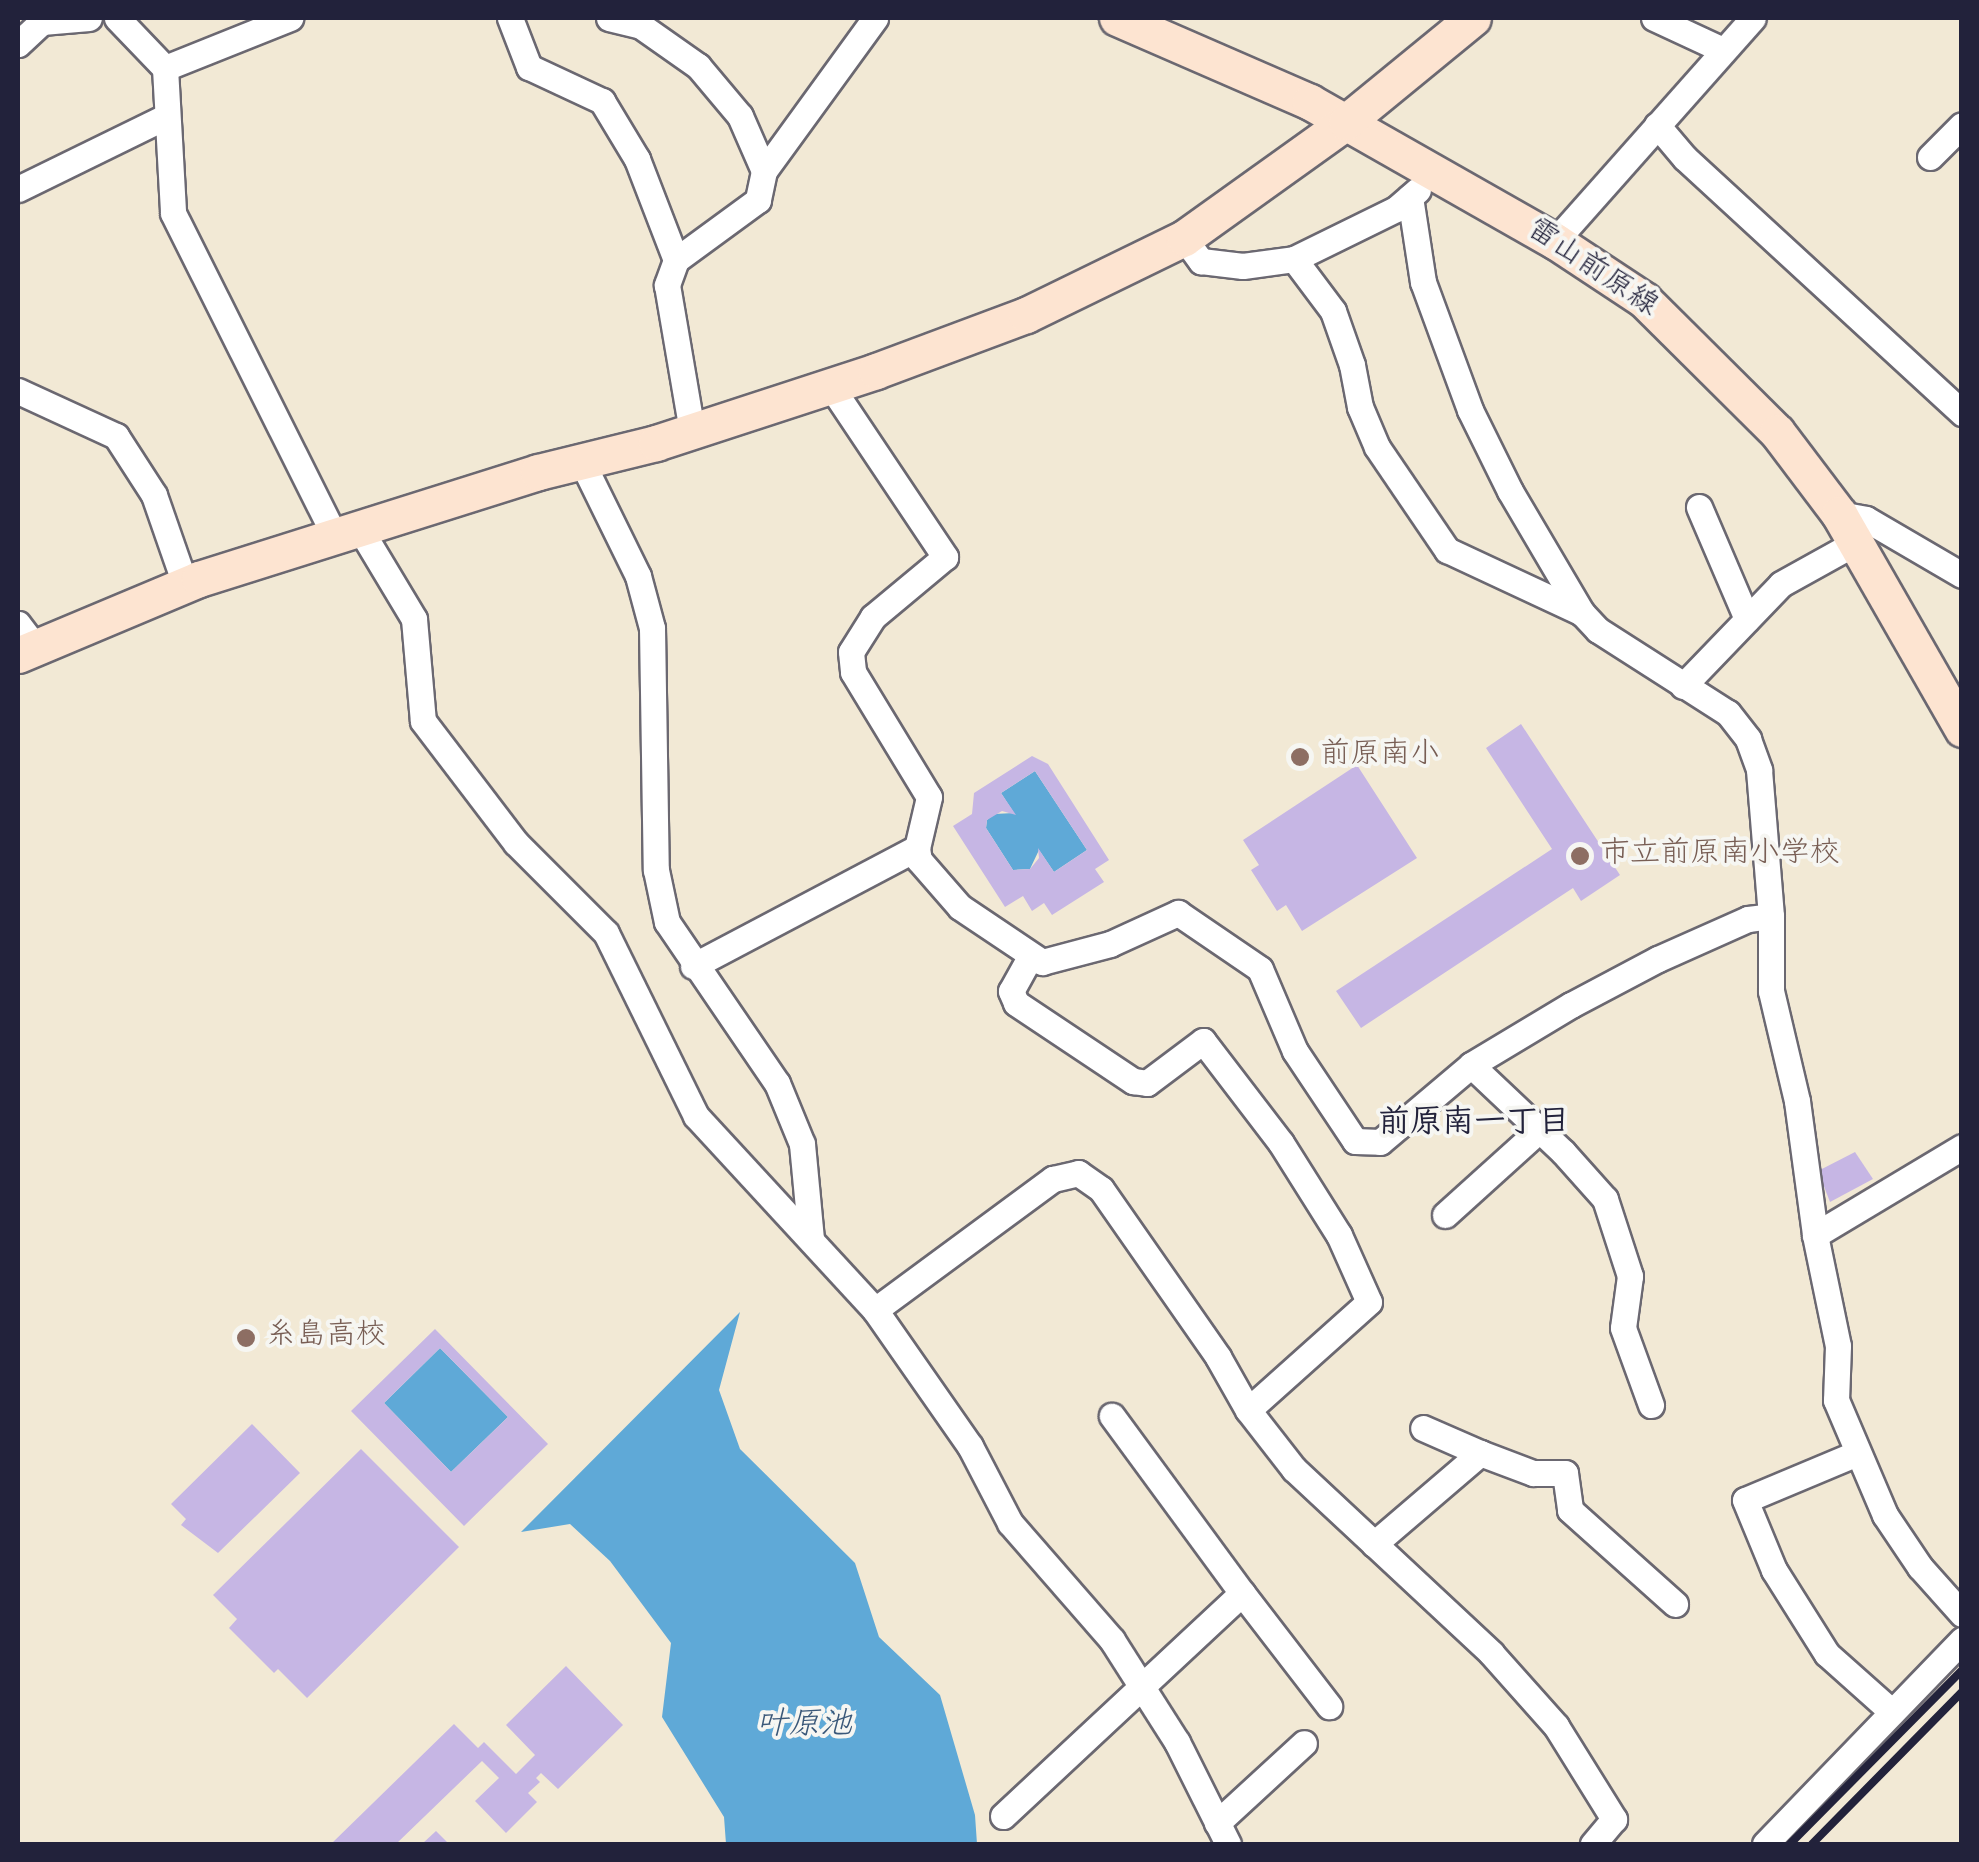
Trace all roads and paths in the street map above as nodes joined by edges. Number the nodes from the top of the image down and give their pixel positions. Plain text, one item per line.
1 (88, 18) edge
2 (117, 18) edge
3 (290, 18) edge
4 (510, 18) edge
5 (609, 18) edge
6 (875, 18) edge
7 (1118, 18) edge
8 (1473, 18) edge
9 (1654, 18) edge
10 (1753, 18) edge
11 (39, 20) edge
12 (18, 44) edge
13 (1723, 50) junction
14 (165, 68) junction
15 (165, 117) junction
16 (1346, 122) junction
17 (1656, 125) junction
18 (1962, 125) edge
19 (1930, 157) dead end
20 (764, 171) junction
21 (1424, 185) junction
22 (18, 189) edge
23 (1184, 238) junction
24 (1555, 241) junction
25 (676, 260) junction
26 (1294, 260) junction
27 (830, 385) junction
28 (18, 391) edge
29 (1962, 414) edge
30 (692, 432) junction
31 (582, 462) junction
32 (1699, 507) dead end
33 (1847, 528) junction
34 (348, 534) junction
35 (1962, 575) edge
36 (185, 584) junction
37 (1582, 612) junction
38 (1748, 619) junction
39 (23, 641) edge
40 (1683, 686) junction
41 (1962, 729) edge
42 (918, 848) junction
43 (1771, 916) junction
44 (1030, 957) junction
45 (693, 966) junction
46 (1471, 1065) junction
47 (1539, 1130) junction
48 (1962, 1146) edge
49 (1446, 1215) dead end
50 (1814, 1235) junction
51 (811, 1240) junction
52 (875, 1310) junction
53 (1652, 1404) dead end
54 (1248, 1410) junction
55 (1112, 1416) dead end
56 (1423, 1428) dead end
57 (1480, 1453) junction
58 (1855, 1454) junction
59 (1374, 1544) junction
60 (1242, 1593) junction
61 (1675, 1604) dead end
62 (1962, 1614) edge
63 (1962, 1640) edge
64 (1141, 1689) junction
65 (1329, 1706) dead end
66 (1892, 1712) junction
67 (1304, 1743) dead end
68 (1004, 1816) dead end
69 (1223, 1834) edge
70 (1593, 1844) edge
71 (1765, 1844) edge

1 - 11 street
2 - 14 street
3 - 14 street
4 - 25 street
5 - 20 street
6 - 20 street
7 - 16 street, 雷山前原線
8 - 16 street
9 - 13 street
10 - 13 street
11 - 12 street
13 - 17 street
14 - 15 street
15 - 22 street
15 - 34 street
16 - 21 street, 雷山前原線
16 - 23 street
17 - 24 street
17 - 29 street
18 - 19 street
20 - 25 street
21 - 24 street, 雷山前原線
21 - 26 street
21 - 37 street
23 - 26 street
23 - 27 street
24 - 33 street, 雷山前原線
25 - 30 street
26 - 37 street
27 - 30 street
27 - 42 street
28 - 36 street
30 - 31 street
31 - 34 street
31 - 45 street
32 - 38 street
33 - 35 street
33 - 38 street
33 - 41 street, 雷山前原線
34 - 36 street
34 - 51 street
36 - 39 street
37 - 40 street
38 - 40 street
40 - 43 street
42 - 44 street
42 - 45 street
43 - 46 street
43 - 50 street
44 - 46 street
44 - 54 street
45 - 51 street
46 - 47 street
47 - 49 street
47 - 53 street
48 - 50 street
50 - 58 street
51 - 52 street
52 - 54 street
52 - 64 street
54 - 59 street
55 - 60 street
56 - 57 street
57 - 59 street
57 - 61 street
58 - 62 street
58 - 66 street
59 - 70 street
60 - 64 street
60 - 65 street
63 - 66 street
64 - 68 street
64 - 69 street
66 - 71 street
67 - 69 street

